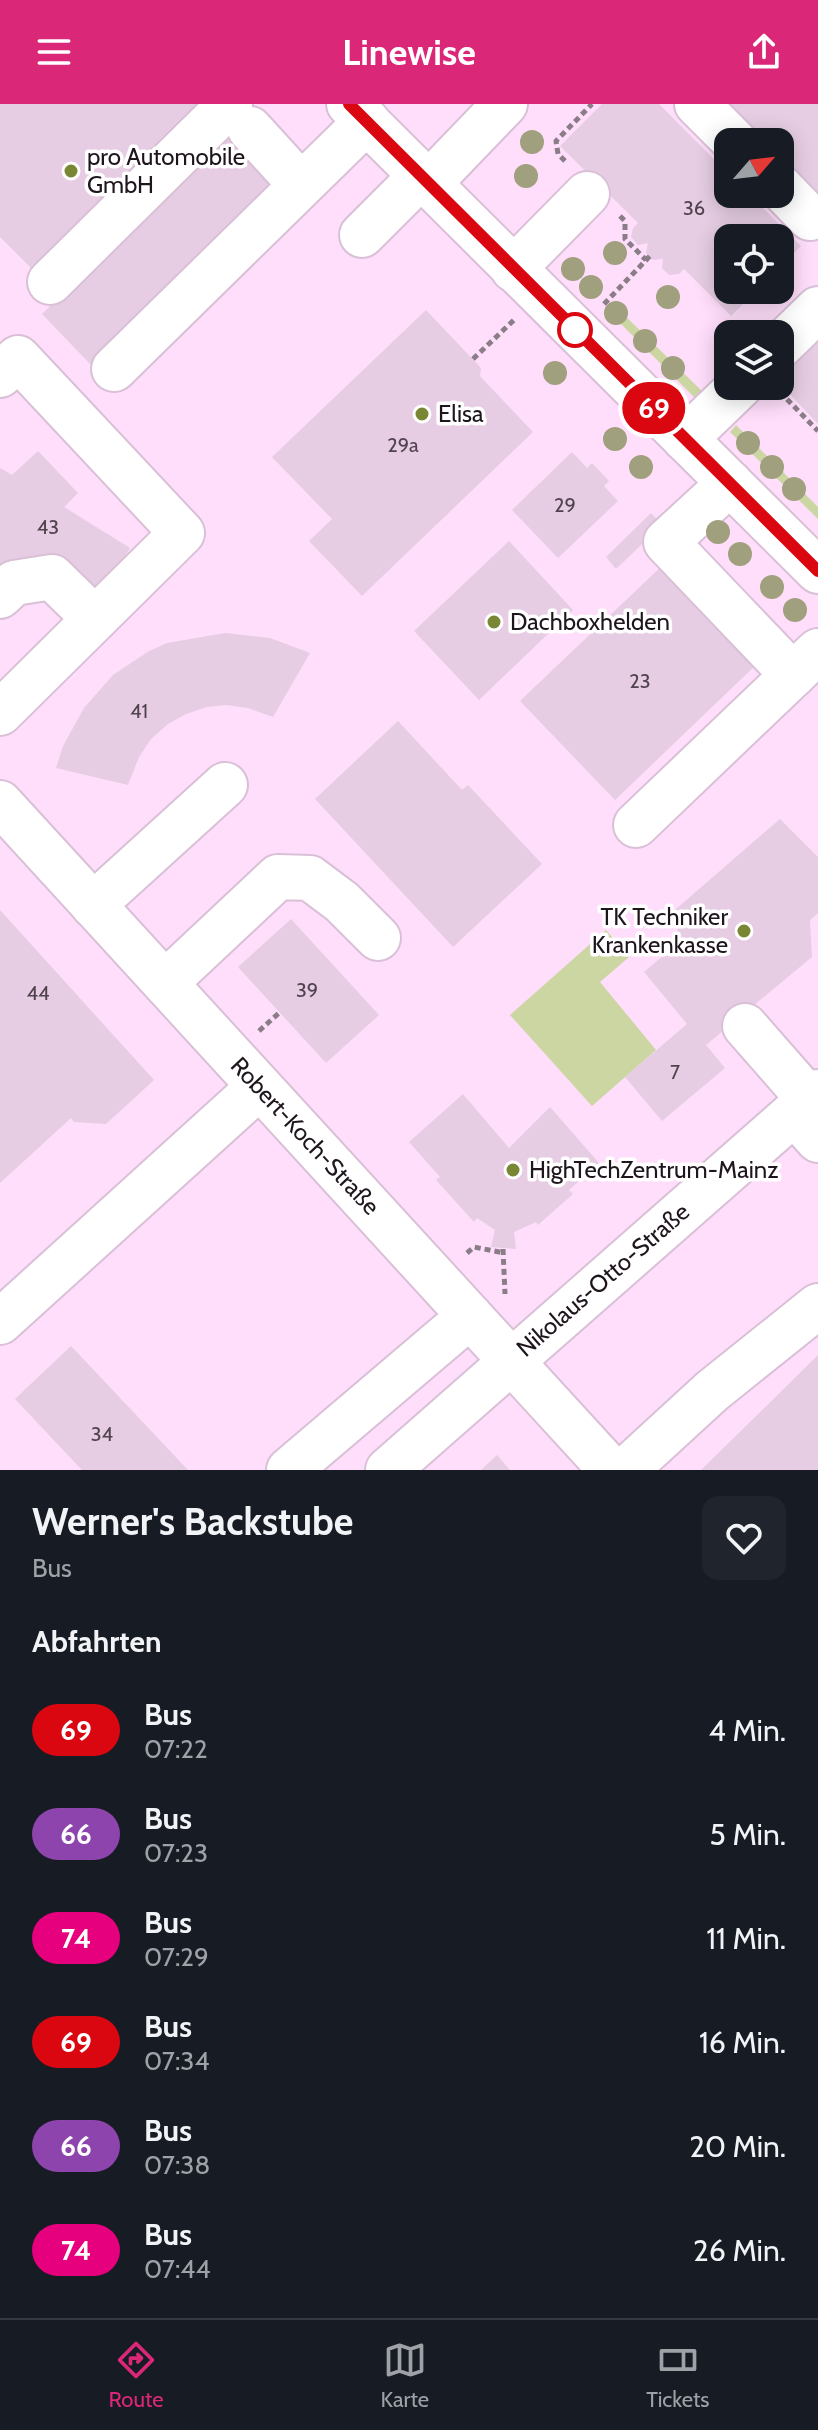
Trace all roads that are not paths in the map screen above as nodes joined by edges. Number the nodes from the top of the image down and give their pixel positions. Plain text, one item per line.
1 (505, 104) edge
2 (697, 104) edge
3 (358, 113) edge
4 (240, 117) edge
5 (721, 128) edge
6 (425, 179) junction
7 (301, 185) junction
8 (587, 194) dead end
9 (794, 201) edge
10 (810, 218) dead end
11 (362, 235) dead end
12 (513, 269) junction
13 (50, 282) dead end
14 (818, 309) edge
15 (794, 332) edge
16 (114, 369) dead end
17 (0, 375) edge
18 (725, 400) edge
19 (685, 439) junction
20 (730, 483) junction
21 (818, 571) edge
22 (0, 596) edge
23 (95, 619) junction
24 (805, 663) edge
25 (0, 713) edge
26 (225, 785) dead end
27 (0, 803) edge
28 (636, 825) dead end
29 (93, 905) junction
30 (378, 938) dead end
31 (165, 983) junction
32 (745, 1026) dead end
33 (259, 1087) junction
34 (810, 1111) edge
35 (818, 1306) edge
36 (488, 1308) junction
37 (0, 1322) edge
38 (511, 1361) junction
39 (289, 1470) edge
40 (388, 1470) edge
41 (611, 1470) edge
42 (626, 1470) edge

1 - 6 street
2 - 5 street
3 - 6 street
3 - 7 street
4 - 7 street
4 - 13 street
6 - 11 street
6 - 12 street
7 - 16 street
8 - 12 street
9 - 10 street
12 - 19 street
14 - 15 street
17 - 23 street
18 - 19 street
19 - 20 street
20 - 21 street
20 - 24 street
22 - 23 street
23 - 25 street
24 - 28 street
26 - 29 street
27 - 29 street, Robert-Koch-Straße
29 - 31 street, Robert-Koch-Straße
30 - 31 street
31 - 33 street, Robert-Koch-Straße
32 - 34 street
33 - 36 street, Robert-Koch-Straße
33 - 37 street
34 - 38 street, Nikolaus-Otto-Straße
35 - 42 street
36 - 38 street, Robert-Koch-Straße
36 - 39 street
38 - 40 street, Nikolaus-Otto-Straße
38 - 41 street, Robert-Koch-Straße

